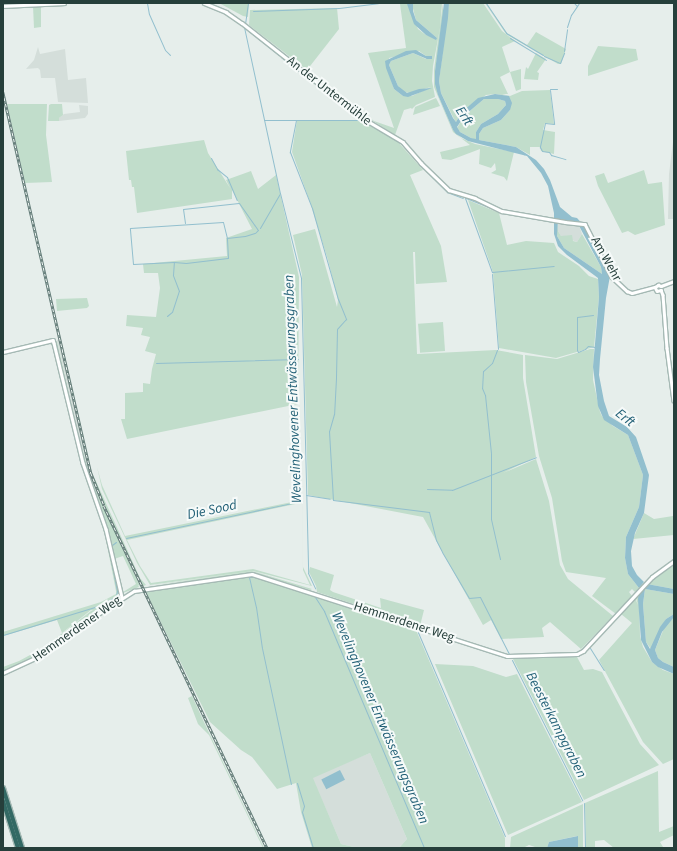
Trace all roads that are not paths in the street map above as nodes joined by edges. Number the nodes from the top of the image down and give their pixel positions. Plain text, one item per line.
1 (64, 3) edge
2 (204, 3) edge
3 (3, 6) edge
4 (583, 224) joint
5 (674, 281) edge
6 (655, 287) junction
7 (661, 288) junction
8 (3, 352) edge
9 (674, 401) edge
10 (674, 561) edge
11 (122, 597) junction
12 (3, 673) edge
13 (3, 788) edge
14 (3, 801) edge
15 (18, 848) edge
16 (22, 848) edge

1 - 3 main road
2 - 4 main road, An der Untermühle
4 - 6 main road, Am Wehr
5 - 7 main road
6 - 7 main road
6 - 7 main road
7 - 9 main road
8 - 11 main road
10 - 11 main road, Hemmerdener Weg
11 - 12 main road, Hemmerdener Weg
13 - 16 highway
14 - 15 highway

